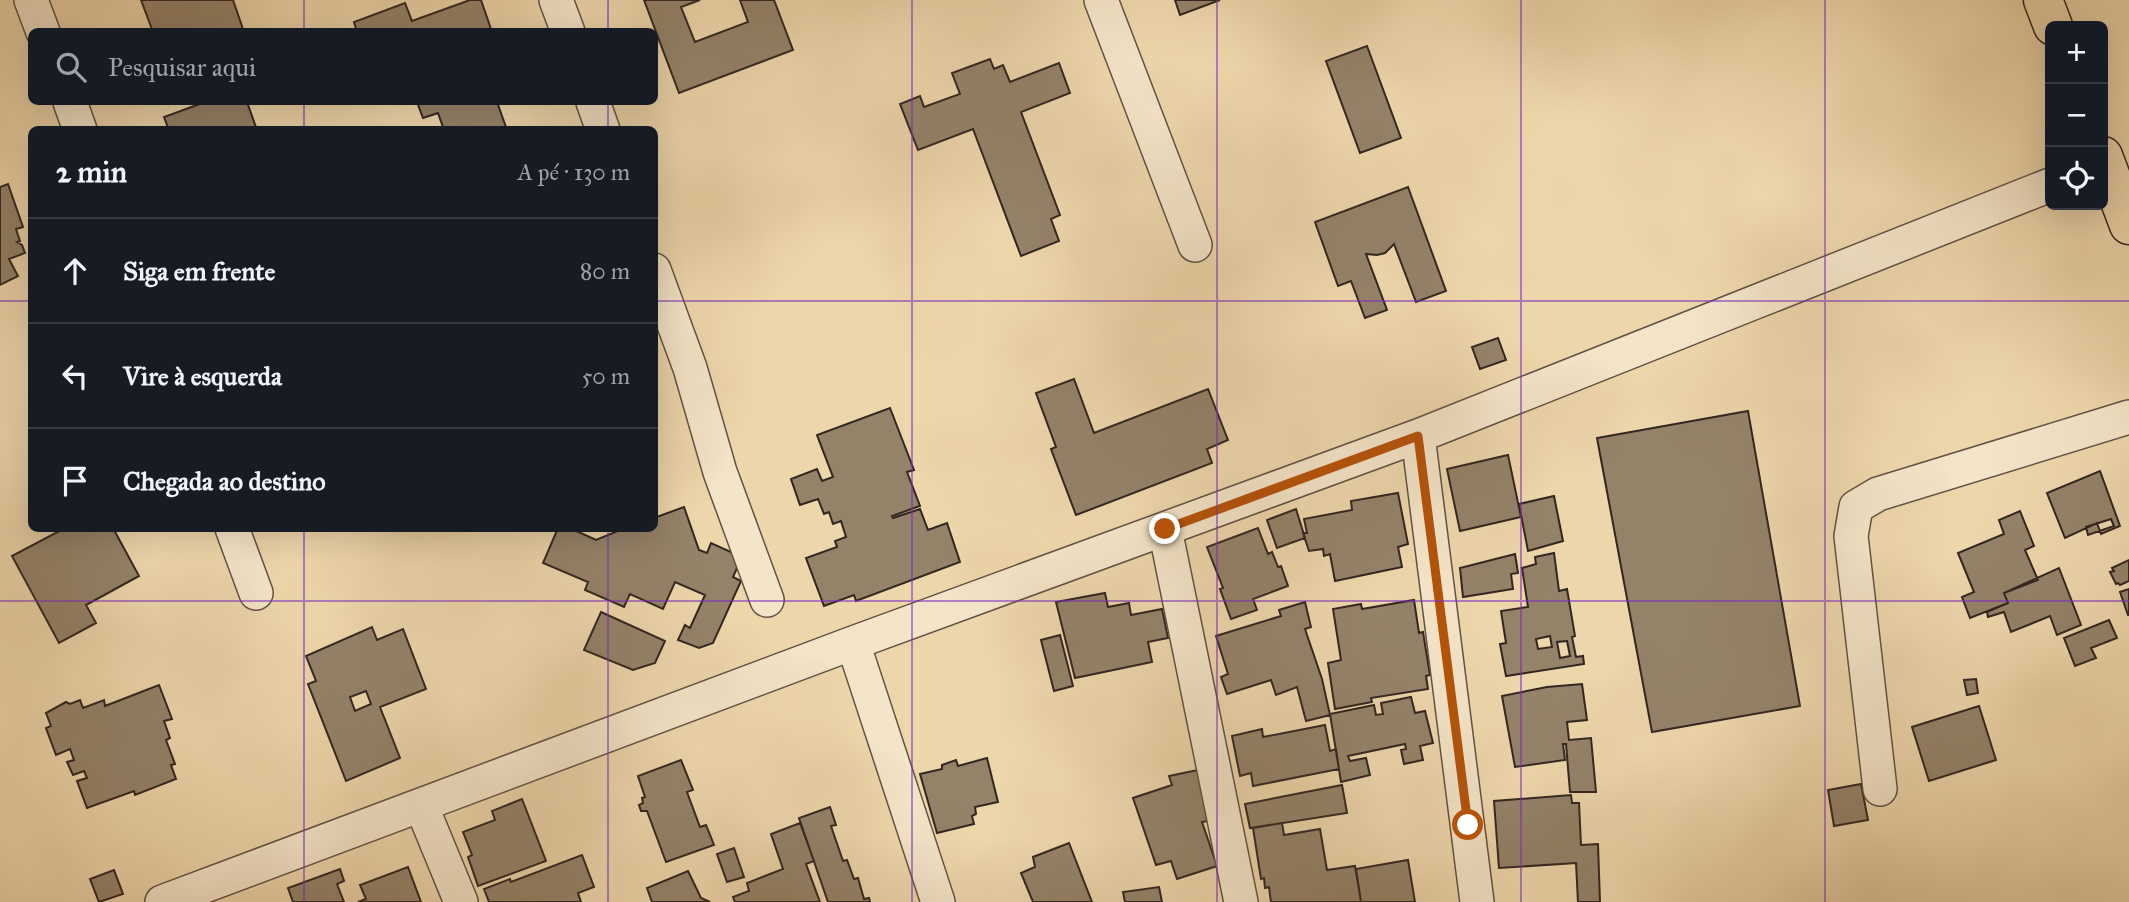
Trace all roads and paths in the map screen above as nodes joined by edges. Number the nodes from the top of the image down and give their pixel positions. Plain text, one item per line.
1 (31, 0) edge
2 (556, 0) edge
3 (1101, 0) edge
4 (2043, 0) edge
5 (2051, 21) edge
6 (42, 28) edge
7 (566, 28) edge
8 (70, 105) edge
9 (594, 105) edge
10 (78, 126) edge
11 (602, 126) edge
12 (2108, 171) edge
13 (2045, 187) edge
14 (2129, 225) edge
15 (1195, 245) dead end
16 (658, 281) edge
17 (2129, 417) edge
18 (1418, 436) junction
19 (1165, 529) junction
20 (233, 532) edge
21 (256, 593) dead end
22 (767, 600) dead end
23 (853, 643) junction
24 (1880, 789) dead end
25 (421, 805) junction
26 (162, 902) edge
27 (461, 902) edge
28 (938, 902) edge
29 (1241, 902) edge
30 (1477, 902) edge

1 - 6 street
2 - 7 street
3 - 15 street
4 - 5 main road
8 - 10 street
9 - 11 street
12 - 14 main road
13 - 18 street
16 - 22 street
17 - 24 street
18 - 19 street
18 - 30 street
19 - 23 street
19 - 29 street
20 - 21 street
23 - 25 street
23 - 28 street
25 - 26 street
25 - 27 street

